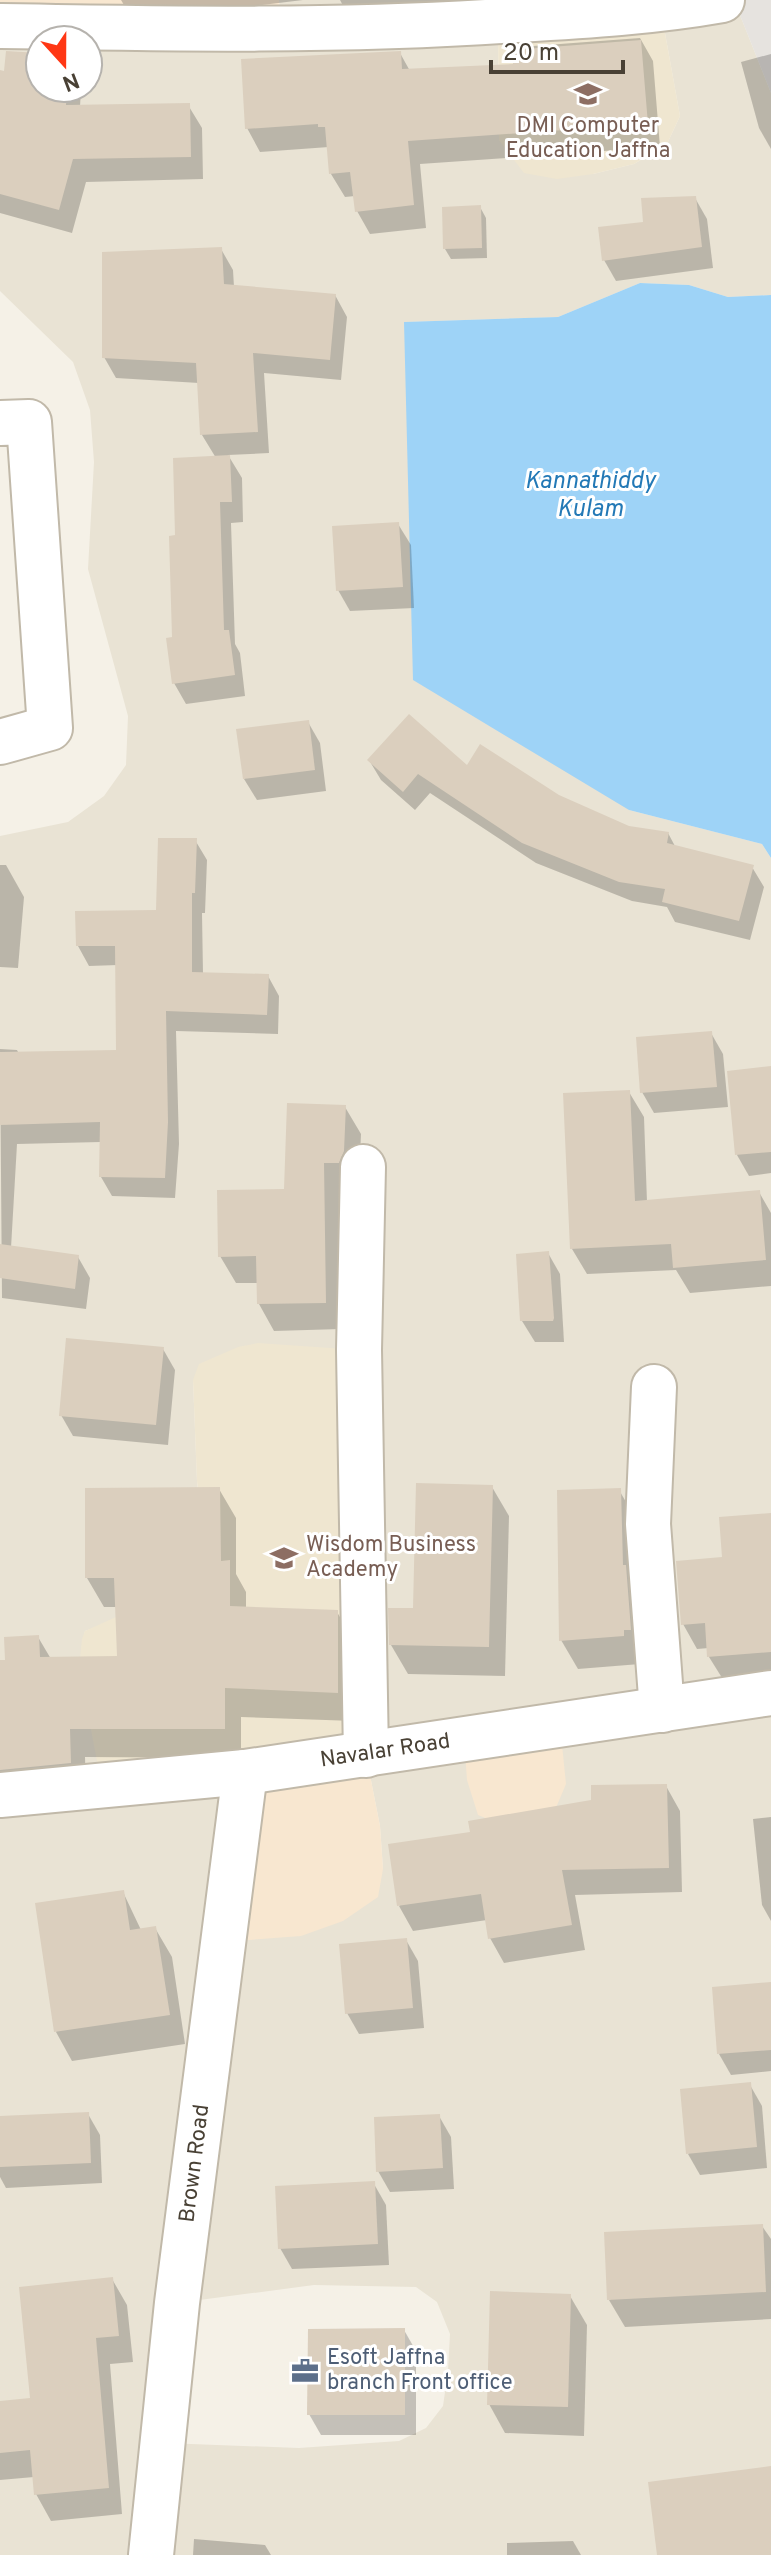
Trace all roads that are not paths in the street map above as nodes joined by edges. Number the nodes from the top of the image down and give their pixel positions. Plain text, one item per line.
1 (722, 0) edge
2 (189, 15) edge
3 (0, 26) edge
4 (0, 423) edge
5 (0, 742) edge
6 (363, 1167) dead end
7 (654, 1387) dead end
8 (771, 1693) edge
9 (662, 1710) junction
10 (366, 1755) junction
11 (245, 1772) junction
12 (0, 1795) edge
13 (151, 2555) edge

1 - 2 street
2 - 3 street
4 - 5 street
6 - 10 street
7 - 9 street
8 - 9 street, Navalar Road
9 - 10 street, Navalar Road
10 - 11 street, Navalar Road
11 - 12 street, Navalar Road
11 - 13 street, Brown Road

